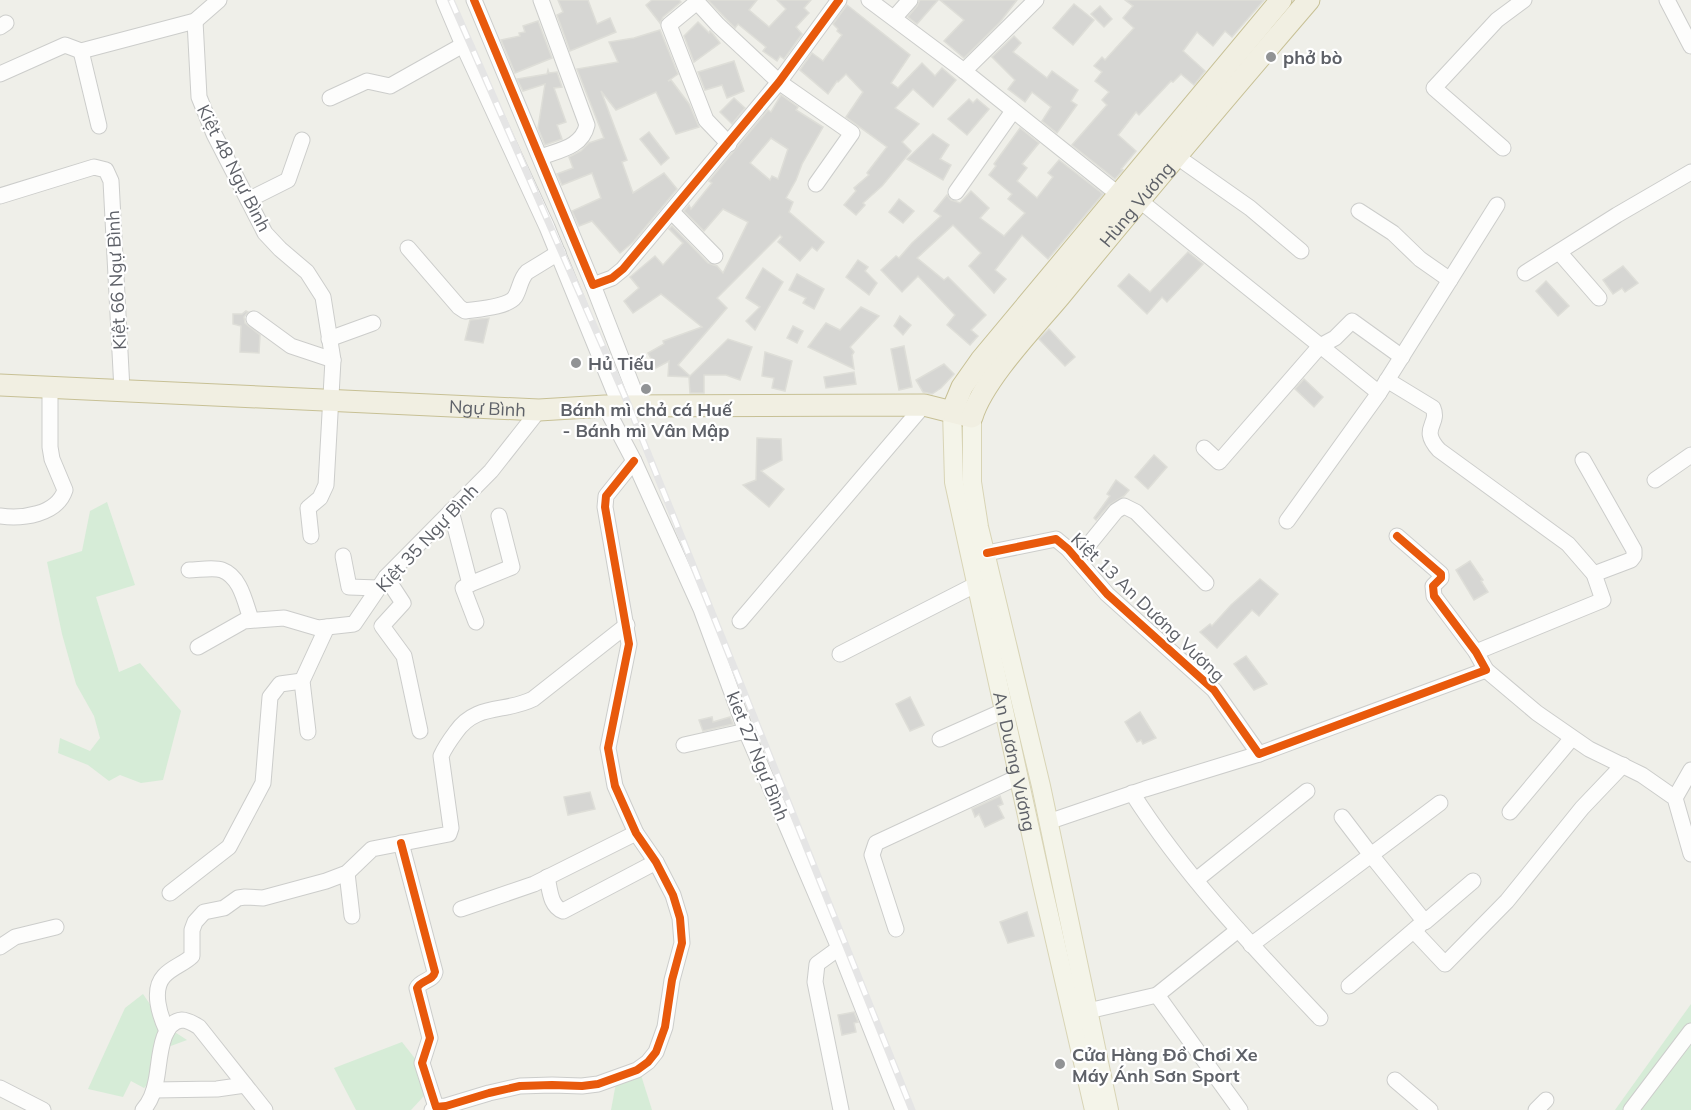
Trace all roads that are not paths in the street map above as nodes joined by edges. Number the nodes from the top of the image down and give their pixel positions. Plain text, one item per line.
1 (219, 0) edge
2 (444, 0) edge
3 (474, 0) edge
4 (541, 0) edge
5 (838, 0) edge
6 (869, 0) edge
7 (910, 0) edge
8 (1036, 0) edge
9 (1281, 0) edge
10 (1309, 0) edge
11 (1524, 0) edge
12 (1667, 0) edge
13 (894, 18) junction
14 (195, 21) junction
15 (463, 45) junction
16 (1691, 46) edge
17 (81, 51) junction
18 (964, 71) junction
19 (0, 75) edge
20 (779, 82) junction
21 (330, 98) dead end
22 (1013, 111) junction
23 (99, 126) dead end
24 (302, 140) dead end
25 (729, 144) junction
26 (1503, 148) dead end
27 (1176, 156) junction
28 (541, 158) junction
29 (1691, 172) edge
30 (816, 184) dead end
31 (956, 192) dead end
32 (1118, 194) junction
33 (0, 196) edge
34 (248, 200) junction
35 (1139, 200) junction
36 (1497, 205) dead end
37 (1359, 211) dead end
38 (672, 212) junction
39 (408, 248) dead end
40 (1301, 251) dead end
41 (1559, 252) junction
42 (558, 254) junction
43 (715, 256) dead end
44 (1525, 273) dead end
45 (1450, 280) junction
46 (593, 285) junction
47 (1599, 298) dead end
48 (254, 319) dead end
49 (373, 323) dead end
50 (329, 339) junction
51 (1320, 346) junction
52 (1402, 357) junction
53 (333, 360) junction
54 (1387, 380) junction
55 (0, 385) edge
56 (50, 387) junction
57 (122, 390) junction
58 (1379, 393) junction
59 (331, 401) junction
60 (924, 405) junction
61 (621, 406) junction
62 (539, 410) junction
63 (952, 411) junction
64 (972, 417) junction
65 (1204, 448) dead end
66 (1691, 455) edge
67 (1583, 460) dead end
68 (634, 461) junction
69 (1655, 480) dead end
70 (451, 511) junction
71 (0, 516) edge
72 (499, 516) dead end
73 (1287, 521) dead end
74 (311, 536) dead end
75 (1397, 536) dead end
76 (987, 553) junction
77 (343, 556) dead end
78 (1077, 559) junction
79 (189, 570) dead end
80 (1594, 574) junction
81 (382, 583) junction
82 (470, 584) junction
83 (1206, 584) dead end
84 (975, 585) junction
85 (250, 619) junction
86 (740, 621) dead end
87 (476, 622) dead end
88 (627, 625) junction
89 (327, 627) junction
90 (198, 647) dead end
91 (1476, 652) junction
92 (840, 654) dead end
93 (1486, 670) junction
94 (302, 681) junction
95 (1003, 711) junction
96 (420, 731) dead end
97 (746, 731) junction
98 (308, 732) dead end
99 (1572, 738) junction
100 (940, 739) dead end
101 (684, 745) dead end
102 (1259, 754) junction
103 (1623, 765) junction
104 (1691, 770) edge
105 (1018, 777) junction
106 (1307, 791) dead end
107 (1132, 794) junction
108 (1675, 798) junction
109 (1440, 803) dead end
110 (1510, 812) dead end
111 (1342, 817) dead end
112 (1048, 822) junction
113 (636, 833) junction
114 (401, 843) junction
115 (1691, 854) edge
116 (1371, 855) junction
117 (656, 862) junction
118 (347, 873) junction
119 (547, 877) junction
120 (1196, 880) junction
121 (1473, 881) dead end
122 (170, 893) dead end
123 (461, 909) dead end
124 (352, 916) dead end
125 (1419, 926) junction
126 (56, 927) dead end
127 (896, 929) dead end
128 (1238, 930) junction
129 (1054, 938) junction
130 (1073, 938) junction
131 (1251, 945) junction
132 (0, 947) edge
133 (839, 948) junction
134 (1349, 986) dead end
135 (1157, 995) junction
136 (1088, 1011) junction
137 (1320, 1018) dead end
138 (1691, 1030) edge
139 (167, 1031) junction
140 (1395, 1080) dead end
141 (245, 1085) junction
142 (0, 1088) edge
143 (154, 1090) junction
144 (434, 1108) edge
145 (43, 1110) edge
146 (143, 1110) edge
147 (265, 1110) edge
148 (841, 1110) edge
149 (903, 1110) edge
150 (1094, 1110) edge
151 (1109, 1110) edge
152 (1240, 1110) edge
153 (1430, 1110) edge
154 (1631, 1110) edge

1 - 14 street
2 - 15 street
3 - 28 street
4 - 28 street
5 - 20 street
6 - 13 street
7 - 13 street
8 - 18 street
9 - 32 highway, Hùng Vương
10 - 27 highway, Hùng Vương
11 - 26 street
12 - 16 street
13 - 18 street
14 - 17 street
14 - 34 street, Kiệt 48 Ngự Bình
15 - 21 street
15 - 42 street
17 - 19 street
17 - 23 street
18 - 22 street
20 - 25 street
20 - 25 street
20 - 30 street
22 - 31 street
22 - 32 street
24 - 34 street
25 - 38 street
27 - 35 highway, Hùng Vương
27 - 40 street
28 - 46 street
29 - 41 street
32 - 63 highway, Hùng Vương
33 - 57 street, Kiệt 66 Ngự Bình
34 - 50 street, Kiệt 48 Ngự Bình
35 - 51 street
35 - 64 highway, Hùng Vương
36 - 45 street
37 - 45 street
38 - 43 street
38 - 46 street
39 - 42 street
41 - 44 street
41 - 47 street
42 - 61 street
45 - 52 street
46 - 61 street
48 - 53 street
49 - 50 street
50 - 53 street, Kiệt 48 Ngự Bình
51 - 52 street
51 - 58 street
51 - 65 street
52 - 54 street
53 - 59 street, Kiệt 48 Ngự Bình
54 - 58 street
54 - 80 street
55 - 56 highway, Ngự Bình
56 - 57 highway, Ngự Bình
56 - 71 street
57 - 59 highway, Ngự Bình
58 - 73 street
59 - 62 highway, Ngự Bình
59 - 74 street, Kiệt 48 Ngự Bình
60 - 61 highway, Ngự Bình
60 - 63 highway, Ngự Bình
60 - 86 street
61 - 62 highway, Ngự Bình
61 - 68 street, kiet 27 Ngự Bình
62 - 70 street, Kiệt 35 Ngự Bình
63 - 64 highway, Ngự Bình
63 - 84 main road, An Dương Vương
64 - 76 main road, An Dương Vương
66 - 69 street
67 - 80 street
68 - 88 street
68 - 97 street, kiet 27 Ngự Bình
70 - 81 street, Kiệt 35 Ngự Bình
70 - 82 street
72 - 82 street
75 - 91 street
76 - 78 street, Kiệt 13 An Dương Vương
76 - 112 main road, An Dương Vương
77 - 81 street
78 - 83 street
78 - 102 street, Kiệt 13 An Dương Vương
79 - 85 street
80 - 91 street
81 - 89 street, Kiệt 35 Ngự Bình
81 - 96 street
82 - 87 street
84 - 92 street
84 - 95 main road, An Dương Vương
85 - 89 street, Kiệt 35 Ngự Bình
85 - 90 street, Kiệt 35 Ngự Bình
88 - 113 street
88 - 114 street
89 - 94 street
91 - 93 street
93 - 99 street
93 - 102 street
94 - 98 street
94 - 122 street
95 - 100 street
95 - 105 main road, An Dương Vương
97 - 101 street
97 - 133 street, kiet 27 Ngự Bình
99 - 103 street
99 - 110 street
102 - 107 street
103 - 108 street
103 - 125 street
104 - 108 street
105 - 127 street
105 - 129 main road, An Dương Vương
106 - 120 street
107 - 112 street
107 - 120 street
108 - 115 street
109 - 116 street
111 - 116 street
112 - 130 main road, An Dương Vương
113 - 117 street
113 - 119 street
114 - 118 street
114 - 144 street
116 - 125 street
116 - 131 street
117 - 119 street
117 - 144 street
118 - 124 street
118 - 139 street
119 - 123 street
120 - 128 street
121 - 125 street
125 - 134 street
126 - 132 street
128 - 131 street
128 - 135 street
129 - 130 main road
129 - 150 main road, An Dương Vương
130 - 136 main road, An Dương Vương
131 - 137 street
133 - 148 street
133 - 149 street, kiet 27 Ngự Bình
135 - 136 street
135 - 152 street
136 - 151 main road, An Dương Vương
138 - 154 street
139 - 141 street
139 - 143 street
140 - 153 street
141 - 143 street
141 - 147 street
142 - 145 street
143 - 146 street

